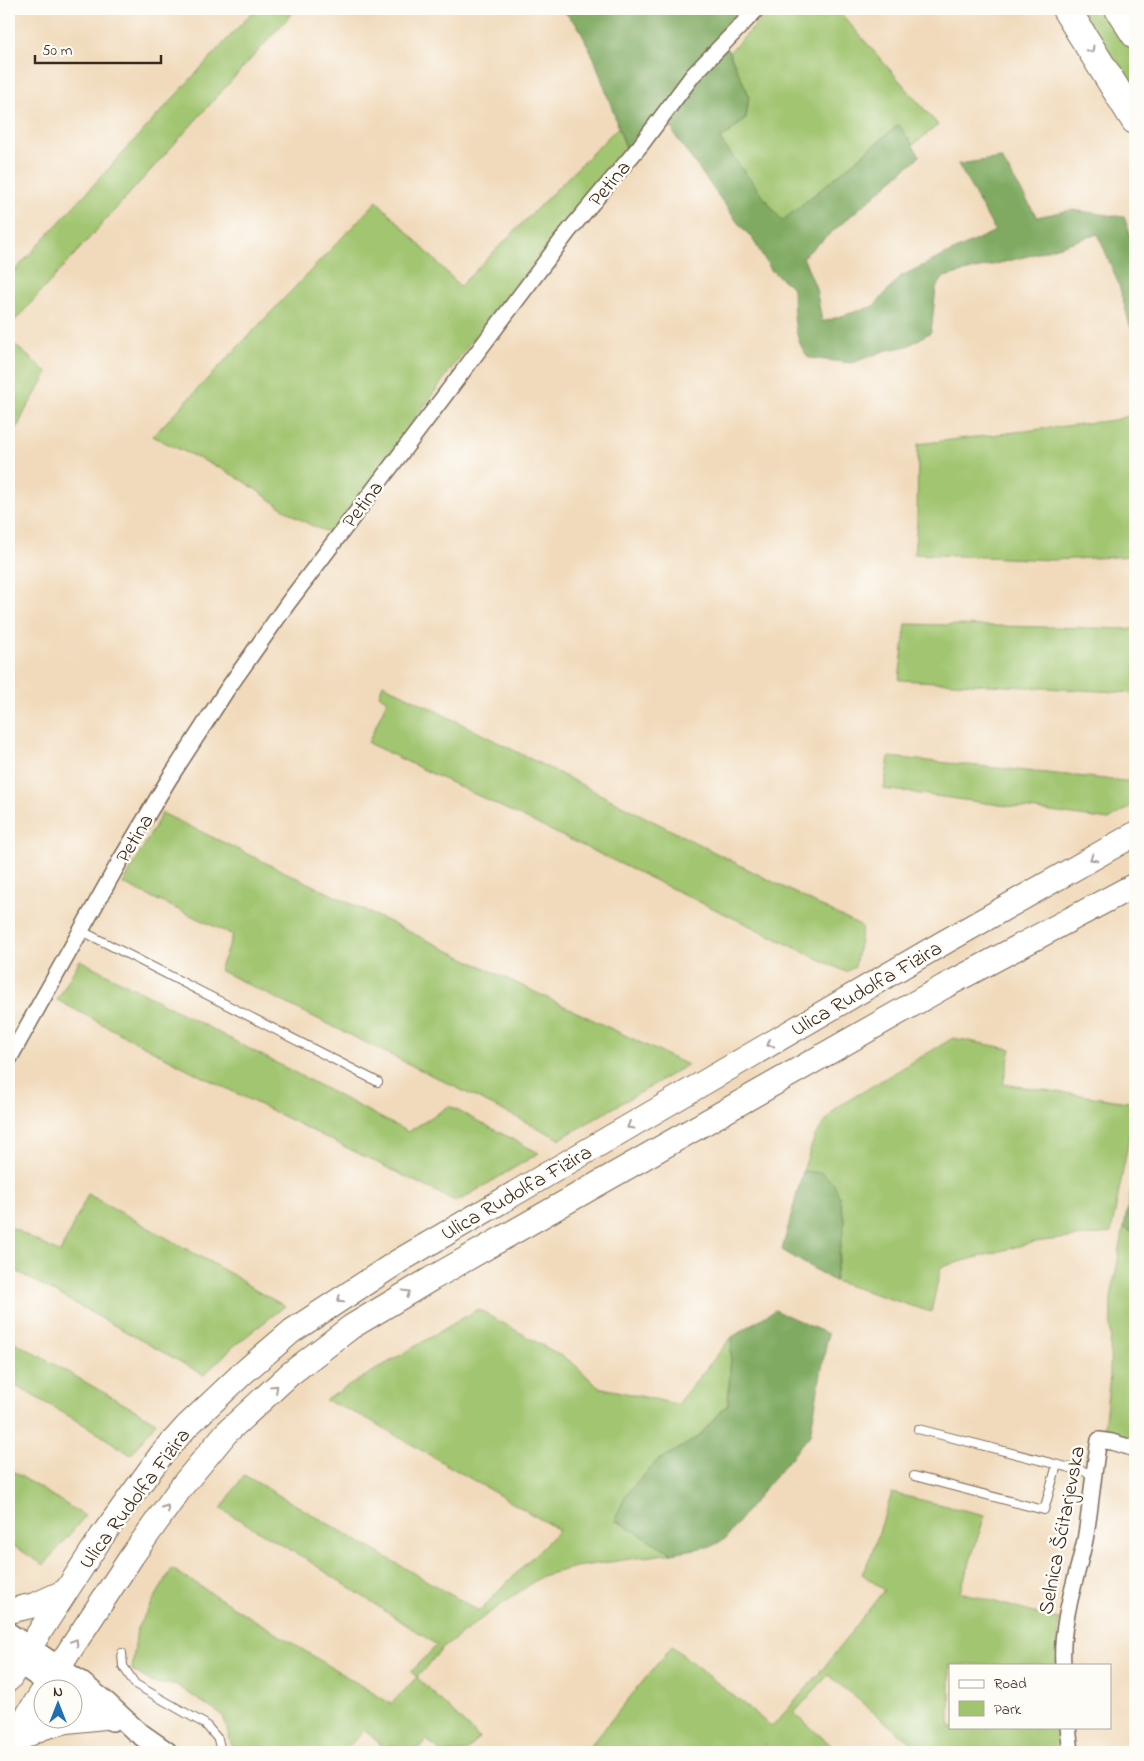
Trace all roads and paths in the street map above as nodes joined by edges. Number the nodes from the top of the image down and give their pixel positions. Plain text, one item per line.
1 (757, 9) edge
2 (1066, 9) edge
3 (1119, 9) edge
4 (1135, 34) edge
5 (1135, 120) edge
6 (1135, 834) edge
7 (1135, 885) edge
8 (82, 931) junction
9 (22, 1037) junction
10 (9, 1045) edge
11 (9, 1058) edge
12 (378, 1082) dead end
13 (918, 1429) dead end
14 (1135, 1449) edge
15 (1057, 1465) junction
16 (1094, 1474) junction
17 (914, 1476) dead end
18 (66, 1591) junction
19 (9, 1611) edge
20 (9, 1634) edge
21 (122, 1653) dead end
22 (16, 1662) edge
23 (1063, 1664) edge
24 (41, 1678) edge
25 (54, 1678) edge
26 (82, 1689) edge
27 (82, 1705) edge
28 (32, 1710) edge
29 (104, 1717) junction
30 (1068, 1728) edge
31 (136, 1731) junction
32 (9, 1744) edge
33 (166, 1752) edge
34 (221, 1752) edge
35 (1071, 1752) edge

1 - 8 street, Petina
2 -> 5 highway
3 - 4 highway
6 -> 18 main road, Ulica Rudolfa Fizira
25 -> 7 main road, Ulica Rudolfa Fizira
8 - 9 street, Petina
8 - 12 lane
9 - 10 street, Petina
9 - 11 street, Petina
13 - 15 lane
14 - 16 street, Selnica Šćitarjevska
15 - 16 lane
15 - 17 lane
16 - 23 street, Selnica Šćitarjevska
18 - 19 main road
18 - 22 main road, Ulica Rudolfa Fizira
20 - 22 street
21 - 34 lane
22 - 24 street
26 - 31 street
27 - 29 street
28 - 32 main road, Ulica Rudolfa Fizira
29 - 31 street
29 - 32 main road
30 - 35 street
31 - 33 street

